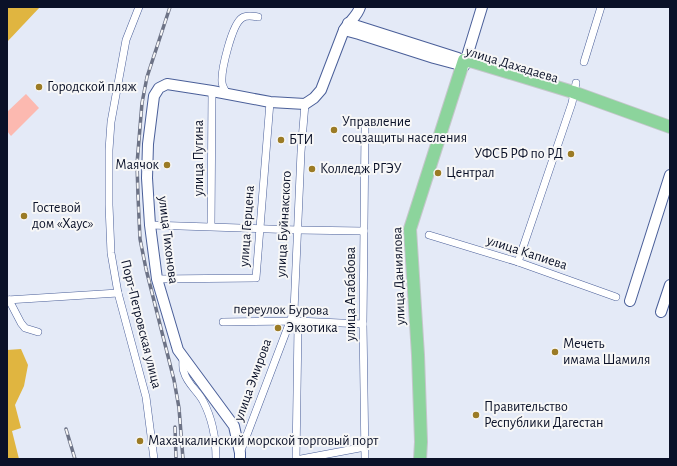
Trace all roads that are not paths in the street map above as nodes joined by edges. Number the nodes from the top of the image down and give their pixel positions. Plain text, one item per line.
1 (139, 7) edge
2 (360, 7) edge
3 (482, 7) edge
4 (601, 7) edge
5 (258, 16) dead end
6 (346, 27) junction
7 (584, 62) dead end
8 (464, 63) junction
9 (212, 91) junction
10 (574, 91) junction
11 (227, 94) junction
12 (270, 102) junction
13 (305, 104) junction
14 (670, 127) edge
15 (365, 129) dead end
16 (670, 135) edge
17 (670, 175) edge
18 (150, 225) junction
19 (211, 226) junction
20 (259, 229) junction
21 (298, 230) junction
22 (364, 231) junction
23 (429, 235) dead end
24 (518, 262) junction
25 (157, 279) junction
26 (670, 285) edge
27 (118, 293) junction
28 (616, 297) dead end
29 (8, 300) edge
30 (630, 301) dead end
31 (294, 311) junction
32 (661, 312) dead end
33 (223, 322) dead end
34 (289, 322) junction
35 (297, 322) junction
36 (363, 324) junction
37 (38, 332) dead end
38 (183, 356) junction
39 (365, 447) junction
40 (240, 456) edge
41 (154, 459) edge
42 (216, 459) edge
43 (296, 459) edge
44 (301, 459) edge
45 (365, 459) edge
46 (421, 459) edge

1 - 27 street, Порт-Петровская улица
2 - 6 street
3 - 8 street, улица Даниялова
4 - 7 street
5 - 11 street
6 - 8 street, улица Дахадаева
6 - 13 street
8 - 10 main road, улица Дахадаева
8 - 46 main road, улица Даниялова
9 - 11 street
9 - 18 street, улица Тихонова
9 - 19 street, улица Пугина
10 - 14 main road, улица Дахадаева
10 - 16 main road, улица Дахадаева
10 - 24 street
11 - 12 street
12 - 13 street
12 - 20 street, улица Герцена
13 - 21 street, улица Буйнакского
15 - 22 street, улица Агабабова
17 - 30 street
18 - 19 street
18 - 25 street, улица Тихонова
19 - 20 street
20 - 21 street
20 - 25 street, улица Герцена
21 - 22 street
21 - 31 street, улица Буйнакского
22 - 36 street, улица Агабабова
23 - 24 street, улица Капиева
24 - 28 street, улица Капиева
25 - 38 street, улица Тихонова
26 - 32 street
27 - 29 street
27 - 41 street, Порт-Петровская улица
29 - 37 street
31 - 34 street, улица Эмирова
31 - 35 street, улица Буйнакского
33 - 34 street, переулок Бурова
34 - 35 street, переулок Бурова
34 - 40 street, улица Эмирова
35 - 36 street, переулок Бурова
35 - 43 street, улица Буйнакского
36 - 39 street, улица Агабабова
38 - 40 street, улица Тихонова
38 - 42 street
39 - 44 street
39 - 45 street, улица Агабабова

